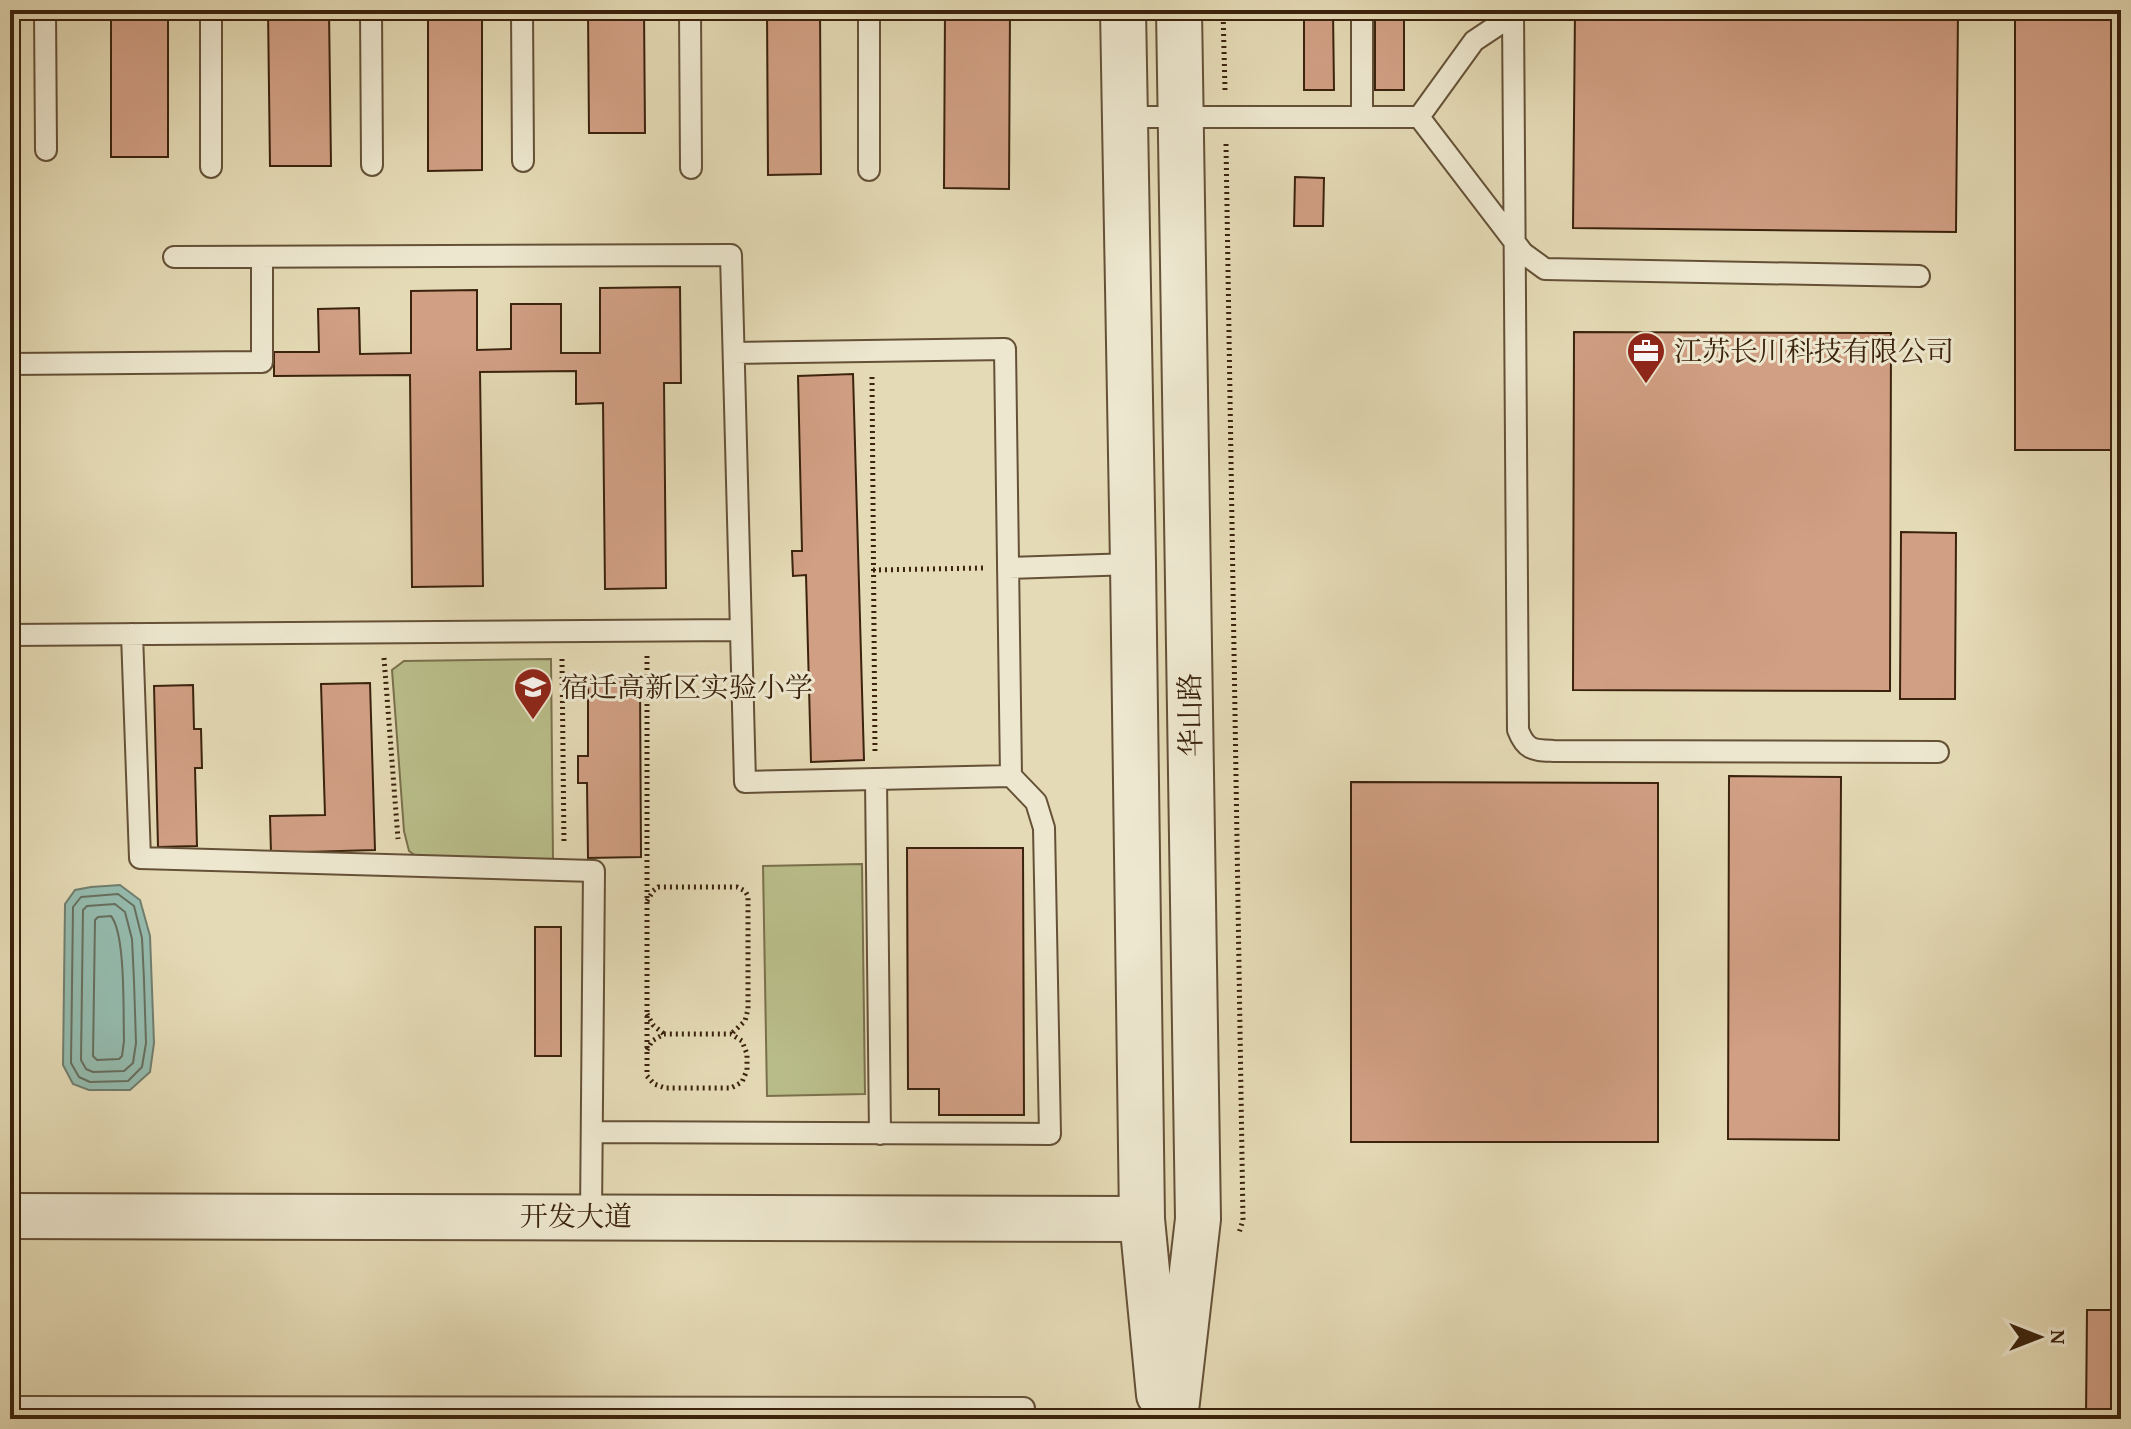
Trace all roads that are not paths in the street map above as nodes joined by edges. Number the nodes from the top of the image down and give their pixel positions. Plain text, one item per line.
1 (45, 10) edge
2 (211, 10) edge
3 (371, 10) edge
4 (522, 10) edge
5 (690, 10) edge
6 (869, 10) edge
7 (1123, 10) edge
8 (1179, 10) edge
9 (1362, 10) edge
10 (1513, 13) edge
11 (1125, 117) junction
12 (1180, 117) junction
13 (1362, 117) junction
14 (1419, 117) junction
15 (46, 150) dead end
16 (523, 161) dead end
17 (372, 165) dead end
18 (211, 167) dead end
19 (691, 168) dead end
20 (869, 170) dead end
21 (1516, 244) junction
22 (174, 257) dead end
23 (262, 257) junction
24 (1919, 276) dead end
25 (734, 353) junction
26 (10, 364) edge
27 (1133, 564) junction
28 (1008, 568) junction
29 (741, 630) junction
30 (132, 634) junction
31 (10, 635) edge
32 (1938, 752) dead end
33 (1011, 776) junction
34 (876, 780) junction
35 (592, 1132) junction
36 (880, 1134) junction
37 (10, 1216) edge
38 (591, 1216) junction
39 (1142, 1219) junction
40 (10, 1407) edge
41 (162, 1413) edge
42 (596, 1413) edge
43 (1023, 1419) edge
44 (1161, 1419) edge
45 (1175, 1419) edge

1 - 15 lane
2 - 18 lane
3 - 17 lane
4 - 16 lane
5 - 19 lane
6 - 20 lane
7 - 11 street, 华山路
8 - 12 street, 华山路
9 - 13 lane
10 - 14 lane
10 - 21 lane
11 - 12 lane
11 - 27 street, 华山路
12 - 13 lane
12 - 45 street, 华山路
13 - 14 lane
14 - 21 lane
21 - 24 lane
21 - 32 lane
22 - 23 lane
23 - 25 lane
23 - 26 lane
25 - 28 lane
25 - 29 lane
27 - 28 lane
27 - 39 street, 华山路
28 - 33 lane
29 - 30 lane
29 - 34 lane
30 - 31 lane
30 - 35 lane
33 - 34 lane
33 - 36 lane
34 - 36 lane
35 - 36 lane
35 - 38 lane
37 - 38 street, 开发大道
38 - 39 street, 开发大道
39 - 44 street, 华山路
40 - 41 lane
41 - 42 lane
42 - 43 lane

